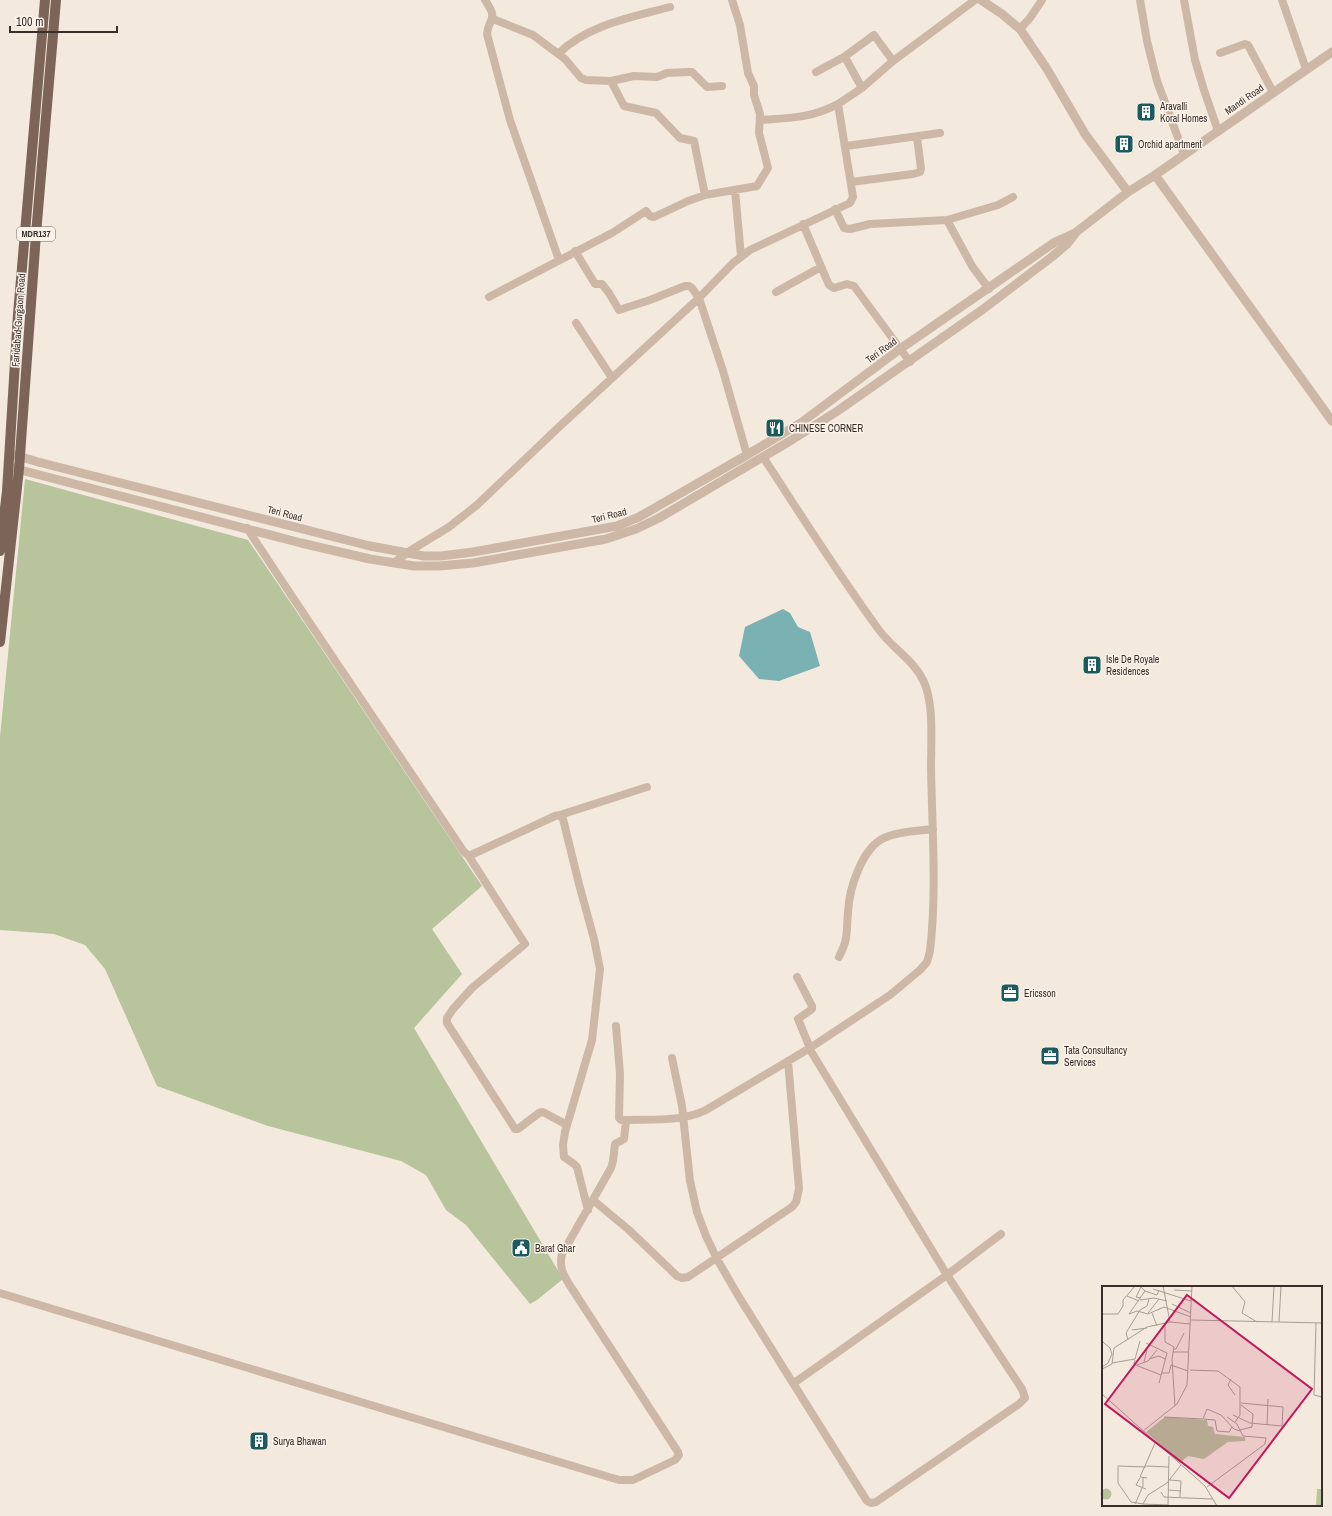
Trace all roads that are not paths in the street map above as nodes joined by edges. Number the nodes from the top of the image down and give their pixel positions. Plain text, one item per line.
1 (45, 0) edge
2 (56, 0) edge
3 (485, 0) edge
4 (732, 0) edge
5 (975, 0) edge
6 (981, 0) edge
7 (1042, 0) edge
8 (1140, 0) edge
9 (1184, 0) edge
10 (1282, 0) edge
11 (670, 7) dead end
12 (493, 19) junction
13 (1020, 28) junction
14 (1332, 52) edge
15 (1220, 53) dead end
16 (558, 54) junction
17 (846, 59) dead end
18 (893, 61) junction
19 (1306, 69) junction
20 (816, 72) dead end
21 (611, 81) junction
22 (722, 86) dead end
23 (862, 88) junction
24 (1273, 92) junction
25 (838, 104) junction
26 (760, 120) junction
27 (1218, 130) junction
28 (940, 133) dead end
29 (917, 137) junction
30 (846, 146) junction
31 (1184, 154) junction
32 (1155, 175) junction
33 (851, 182) junction
34 (735, 190) junction
35 (1128, 192) junction
36 (705, 195) junction
37 (1013, 197) dead end
38 (835, 209) junction
39 (947, 220) junction
40 (802, 224) junction
41 (1076, 233) junction
42 (575, 251) junction
43 (741, 256) junction
44 (559, 260) junction
45 (821, 267) junction
46 (989, 289) junction
47 (776, 292) dead end
48 (489, 296) dead end
49 (699, 298) junction
50 (576, 323) dead end
51 (900, 349) junction
52 (910, 362) junction
53 (612, 378) junction
54 (1332, 421) edge
55 (10, 453) junction
56 (747, 455) junction
57 (20, 457) junction
58 (763, 457) junction
59 (729, 466) junction
60 (9, 467) junction
61 (19, 469) junction
62 (734, 474) junction
63 (247, 528) junction
64 (0, 551) edge
65 (408, 552) junction
66 (394, 563) junction
67 (0, 642) edge
68 (647, 787) dead end
69 (560, 815) junction
70 (933, 829) junction
71 (468, 855) junction
72 (839, 957) dead end
73 (797, 977) dead end
74 (616, 1026) dead end
75 (809, 1048) junction
76 (672, 1058) dead end
77 (788, 1061) junction
78 (683, 1118) junction
79 (625, 1120) junction
80 (567, 1125) junction
81 (593, 1200) junction
82 (588, 1210) junction
83 (1001, 1234) dead end
84 (717, 1259) junction
85 (947, 1275) junction
86 (0, 1293) edge
87 (794, 1383) junction

1 - 55 main road, Faridabad-Gurgaon Road / MDR137
2 - 57 main road, Faridabad-Gurgaon Road / MDR137
3 - 12 street
4 - 26 street
5 - 18 street
6 - 13 street
7 - 13 street
8 - 31 street
9 - 27 street
10 - 19 street
11 - 16 street
12 - 16 street
12 - 44 street
13 - 35 street
14 - 19 street, Mandi Road
15 - 24 street
16 - 21 street
17 - 23 street
18 - 20 street
18 - 23 street
19 - 24 street, Mandi Road
21 - 22 street
21 - 36 street
23 - 25 street
24 - 27 street, Mandi Road
25 - 26 street
25 - 30 street
26 - 34 street
27 - 31 street, Mandi Road
28 - 29 street
29 - 30 street
29 - 33 street
30 - 33 street
31 - 32 street, Mandi Road
32 - 35 street, Mandi Road
32 - 54 street
33 - 38 street
34 - 36 street
34 - 43 street
35 - 41 street, Teri Road
36 - 42 street
37 - 39 street
38 - 39 street
38 - 40 street
39 - 46 street
40 - 43 street
40 - 45 street
41 - 46 street, Teri Road
41 - 52 street
42 - 44 street
42 - 49 street
43 - 49 street
44 - 48 street
45 - 47 street
45 - 51 street
46 - 51 street, Teri Road
49 - 53 street
49 - 56 street
50 - 53 street
51 - 52 street
51 - 56 street, Teri Road
52 - 58 street
53 - 65 street
55 - 57 street, Teri Road
55 - 60 main road, Faridabad-Gurgaon Road / MDR137
56 - 59 street, Teri Road
57 - 61 main road, Faridabad-Gurgaon Road / MDR137
57 - 65 street, Teri Road
58 - 62 street
58 - 70 street
59 - 62 street
59 - 65 street, Teri Road
60 - 61 street
60 - 64 main road, Faridabad-Gurgaon Road / MDR137
61 - 63 street
61 - 67 main road, Faridabad-Gurgaon Road / MDR137
62 - 66 street
63 - 66 street
63 - 71 street
65 - 66 street
68 - 69 street
69 - 71 street
69 - 80 street
70 - 72 street
70 - 75 street
71 - 80 street
73 - 75 street
74 - 79 street
75 - 77 street
75 - 85 street
76 - 78 street
77 - 78 street
77 - 84 street
78 - 79 street
78 - 84 street
79 - 81 street
80 - 82 street
81 - 82 street
81 - 84 street
82 - 86 street
83 - 85 street
84 - 87 street
85 - 87 street
85 - 87 street

